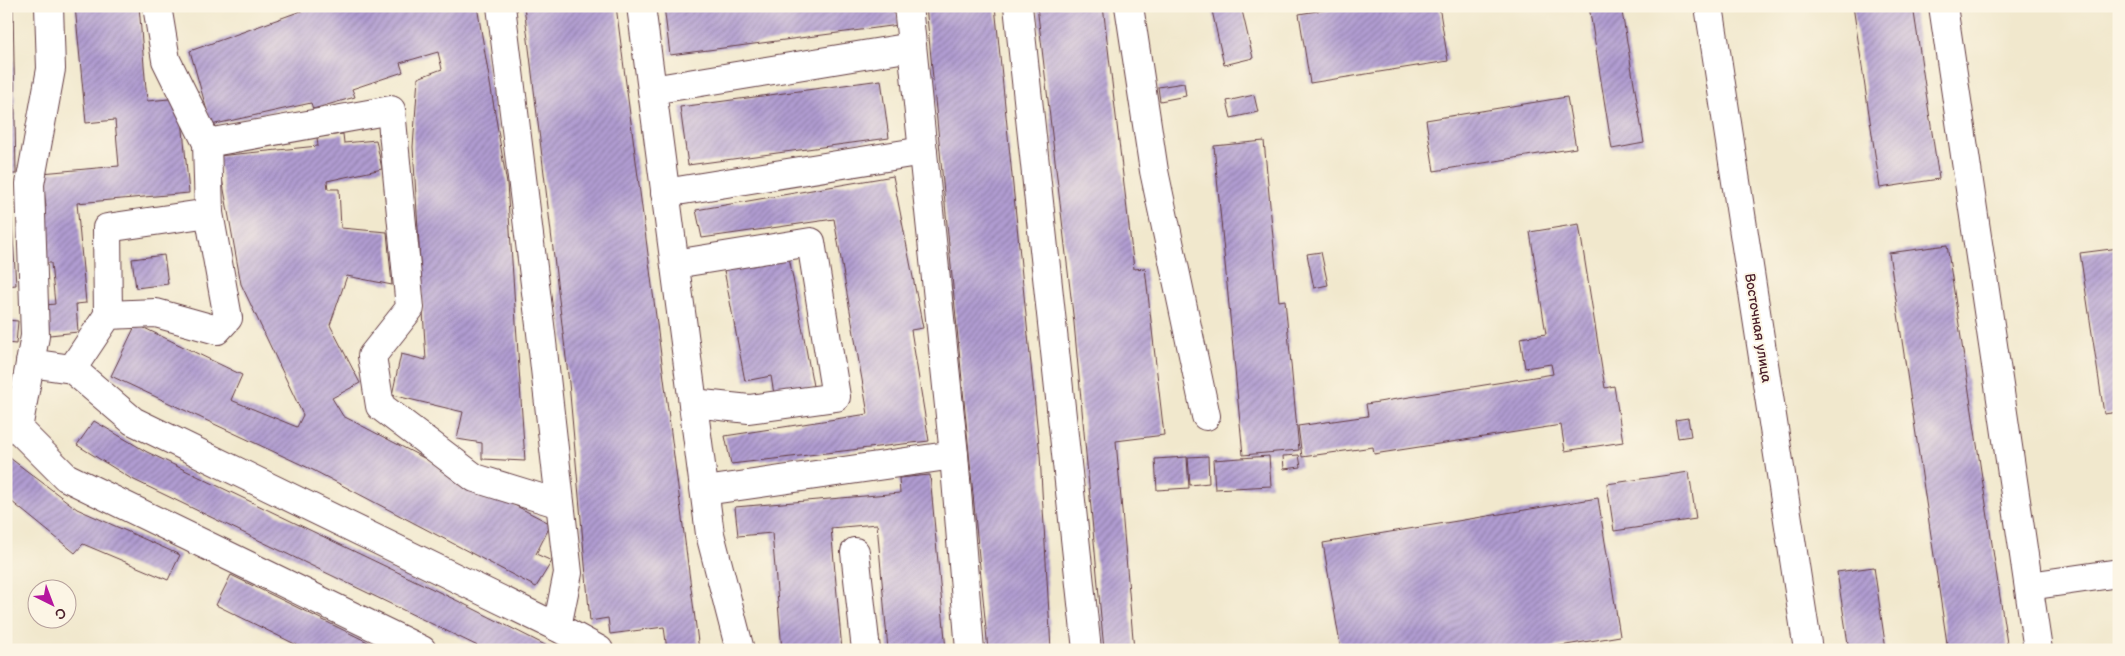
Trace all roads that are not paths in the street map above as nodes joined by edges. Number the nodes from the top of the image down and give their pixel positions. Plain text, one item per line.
1 (49, 6) edge
2 (501, 6) edge
3 (641, 6) edge
4 (908, 6) edge
5 (1018, 6) edge
6 (1129, 6) edge
7 (1709, 6) edge
8 (1943, 6) edge
9 (164, 8) edge
10 (912, 47) junction
11 (652, 90) junction
12 (207, 143) junction
13 (923, 151) junction
14 (665, 193) junction
15 (209, 213) junction
16 (675, 264) junction
17 (108, 314) junction
18 (30, 363) junction
19 (72, 369) junction
20 (693, 403) junction
21 (1206, 416) dead end
22 (12, 426) edge
23 (954, 455) junction
24 (705, 491) junction
25 (560, 504) junction
26 (855, 552) dead end
27 (2119, 573) edge
28 (2029, 586) junction
29 (557, 627) junction
30 (422, 650) edge
31 (599, 650) edge
32 (740, 650) edge
33 (866, 650) edge
34 (970, 650) edge
35 (1087, 650) edge
36 (1808, 650) edge
37 (2038, 650) edge

1 - 18 street
2 - 25 street
3 - 11 street
4 - 10 street
5 - 35 street
6 - 21 street
7 - 36 street, Восточная улица
8 - 28 street
9 - 12 street
10 - 11 street
10 - 13 street
11 - 14 street
12 - 15 street
12 - 25 street
13 - 14 street
13 - 23 street
14 - 16 street
15 - 17 street
15 - 17 street
16 - 20 street
16 - 20 street
17 - 19 street
18 - 19 street
18 - 22 street
19 - 29 street
20 - 24 street
22 - 30 street
23 - 24 street
23 - 34 street
24 - 32 street
25 - 29 street
26 - 33 street
27 - 28 street
28 - 37 street
29 - 31 street

